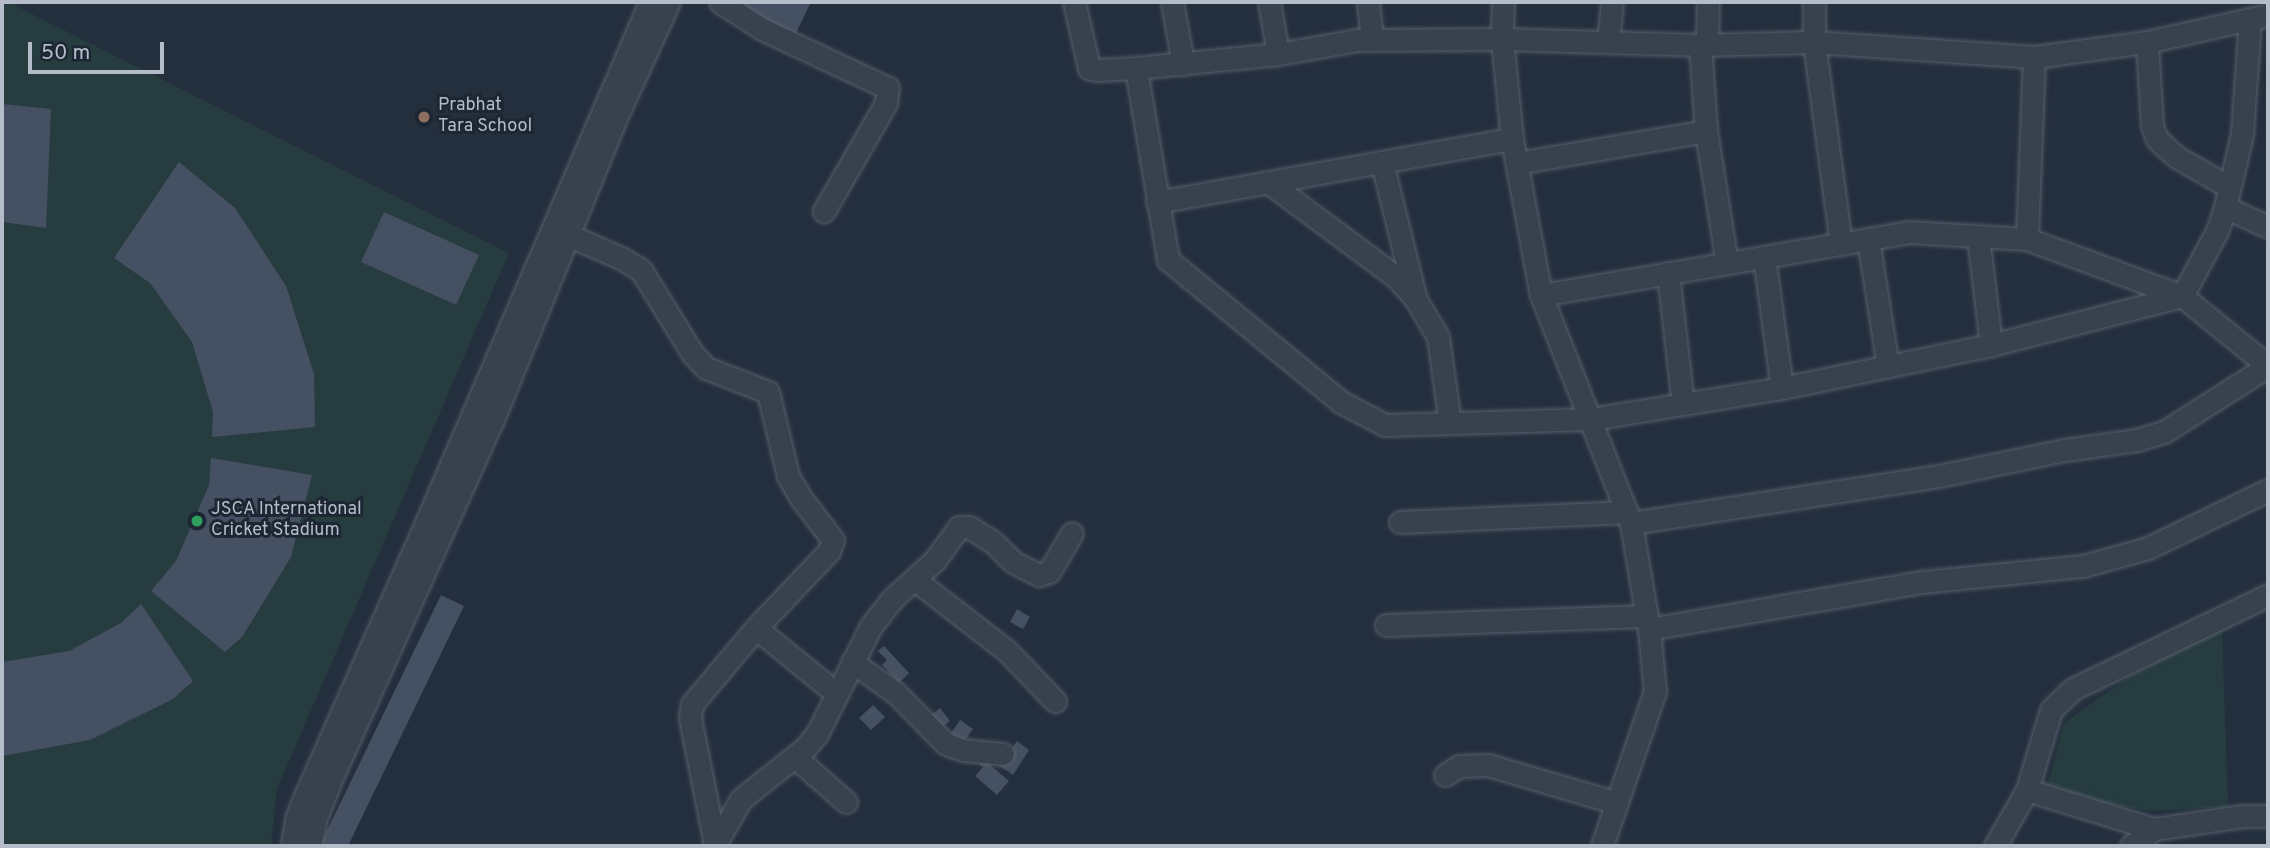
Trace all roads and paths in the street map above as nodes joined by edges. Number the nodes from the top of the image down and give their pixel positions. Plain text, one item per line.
1 (650, 2) edge
2 (669, 2) edge
3 (720, 2) edge
4 (1074, 2) edge
5 (1172, 2) edge
6 (1269, 2) edge
7 (1368, 2) edge
8 (1503, 2) edge
9 (1612, 2) edge
10 (1708, 2) edge
11 (1814, 2) edge
12 (2259, 17) edge
13 (1502, 39) junction
14 (1372, 40) junction
15 (1608, 42) junction
16 (1814, 42) junction
17 (2147, 42) junction
18 (1703, 44) junction
19 (1278, 54) junction
20 (2034, 57) junction
21 (1183, 64) junction
22 (1136, 68) junction
23 (1706, 131) junction
24 (1512, 139) junction
25 (1382, 162) junction
26 (1517, 163) junction
27 (1268, 182) junction
28 (2227, 197) junction
29 (1157, 202) junction
30 (824, 211) dead end
31 (2268, 227) edge
32 (568, 236) junction
33 (1978, 236) junction
34 (1868, 239) junction
35 (2027, 239) junction
36 (1841, 244) junction
37 (1764, 257) junction
38 (1727, 263) junction
39 (1668, 273) junction
40 (1541, 295) junction
41 (2182, 296) junction
42 (1415, 298) junction
43 (1990, 345) junction
44 (1888, 366) junction
45 (2268, 366) edge
46 (1782, 388) junction
47 (1683, 404) junction
48 (1591, 419) junction
49 (1450, 423) junction
50 (2268, 490) edge
51 (1629, 518) junction
52 (1400, 522) dead end
53 (1072, 533) dead end
54 (914, 579) junction
55 (2268, 595) edge
56 (1648, 622) junction
57 (1386, 625) dead end
58 (756, 628) junction
59 (852, 663) junction
60 (837, 694) junction
61 (1055, 701) dead end
62 (1003, 754) dead end
63 (795, 757) junction
64 (1445, 775) dead end
65 (2027, 790) junction
66 (846, 802) dead end
67 (1618, 803) junction
68 (2268, 816) edge
69 (2154, 829) junction
70 (715, 845) edge
71 (292, 846) edge
72 (310, 846) edge
73 (1602, 846) edge
74 (1994, 846) edge
75 (2131, 846) edge

1 - 71 street
2 - 32 street
3 - 30 street
4 - 22 street
5 - 21 street
6 - 19 street
7 - 14 street
8 - 13 street
9 - 15 street
10 - 18 street
11 - 16 street
12 - 17 street
12 - 28 street
13 - 14 street
13 - 15 street
13 - 24 street
14 - 19 street
15 - 18 street
16 - 18 street
16 - 20 street
16 - 36 street
17 - 20 street
17 - 28 street
18 - 23 street
19 - 21 street
20 - 35 street
21 - 22 street
22 - 29 street
23 - 26 street
23 - 38 street
24 - 25 street
24 - 26 street
25 - 27 street
25 - 42 street
26 - 40 street
27 - 29 street
27 - 42 street
28 - 31 street
28 - 41 street
29 - 49 street
32 - 58 street
32 - 72 street
33 - 34 street
33 - 35 street
33 - 43 street
34 - 36 street
34 - 44 street
35 - 41 street
36 - 37 street
37 - 38 street
37 - 46 street
38 - 39 street
39 - 40 street
39 - 47 street
40 - 48 street
41 - 43 street
41 - 45 street
42 - 49 street
43 - 44 street
44 - 46 street
45 - 51 street
46 - 47 street
47 - 48 street
48 - 49 street
48 - 51 street
50 - 56 street
51 - 52 street
51 - 56 street
53 - 54 street
54 - 59 street
54 - 61 street
55 - 65 street
56 - 57 street
56 - 67 street
58 - 60 street
58 - 70 street
59 - 60 street
59 - 62 street
60 - 63 street
63 - 66 street
63 - 70 street
64 - 67 street
65 - 69 street
65 - 74 street
67 - 73 street
68 - 69 street
69 - 75 street

